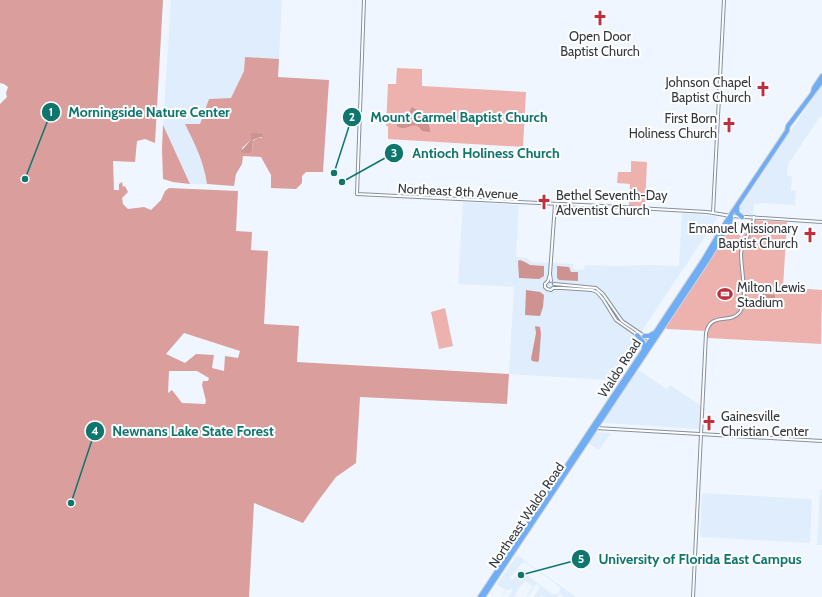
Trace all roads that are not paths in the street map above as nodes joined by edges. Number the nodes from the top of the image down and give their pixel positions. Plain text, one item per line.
1 (364, 0) edge
2 (724, 0) edge
3 (822, 76) edge
4 (822, 81) edge
5 (813, 92) junction
6 (555, 204) junction
7 (737, 206) junction
8 (713, 213) junction
9 (731, 216) junction
10 (742, 217) junction
11 (754, 218) junction
12 (822, 222) edge
13 (550, 281) junction
14 (554, 284) junction
15 (554, 288) junction
16 (610, 308) junction
17 (656, 331) junction
18 (637, 335) junction
19 (644, 336) junction
20 (651, 342) junction
21 (644, 349) junction
22 (593, 428) junction
23 (701, 434) junction
24 (822, 441) edge
25 (585, 444) joint
26 (523, 531) joint
27 (480, 597) edge
28 (483, 597) edge
29 (693, 597) edge

1 - 6 street, Northeast 8th Avenue
2 - 8 street
3 - 5 highway, Waldo Road
4 - 5 highway, Waldo Road
5 - 7 highway, Waldo Road
6 - 8 street, Northeast 8th Avenue
6 - 13 street
7 - 9 highway, Waldo Road
7 - 10 highway
8 - 9 street, Northeast 8th Avenue
9 - 10 street, Northeast 8th Avenue
9 - 17 highway, Waldo Road
9 - 20 highway, Waldo Road
10 - 11 street, Northeast 8th Avenue
11 - 12 street, Northeast 8th Avenue
11 - 23 street
13 - 14 street
13 - 15 street
14 - 15 street
14 - 16 street
15 - 16 street
16 - 18 street
16 - 19 street
17 - 19 highway
17 - 20 highway, Waldo Road
18 - 20 street
18 - 21 highway
19 - 20 street
20 - 21 highway, Waldo Road
20 - 22 highway, Waldo Road
21 - 22 highway, Waldo Road
22 - 23 street
22 - 25 highway, Waldo Road
22 - 26 highway, Waldo Road
23 - 24 street
23 - 29 street
25 - 28 highway, Northeast Waldo Road
26 - 27 highway, Northeast Waldo Road

